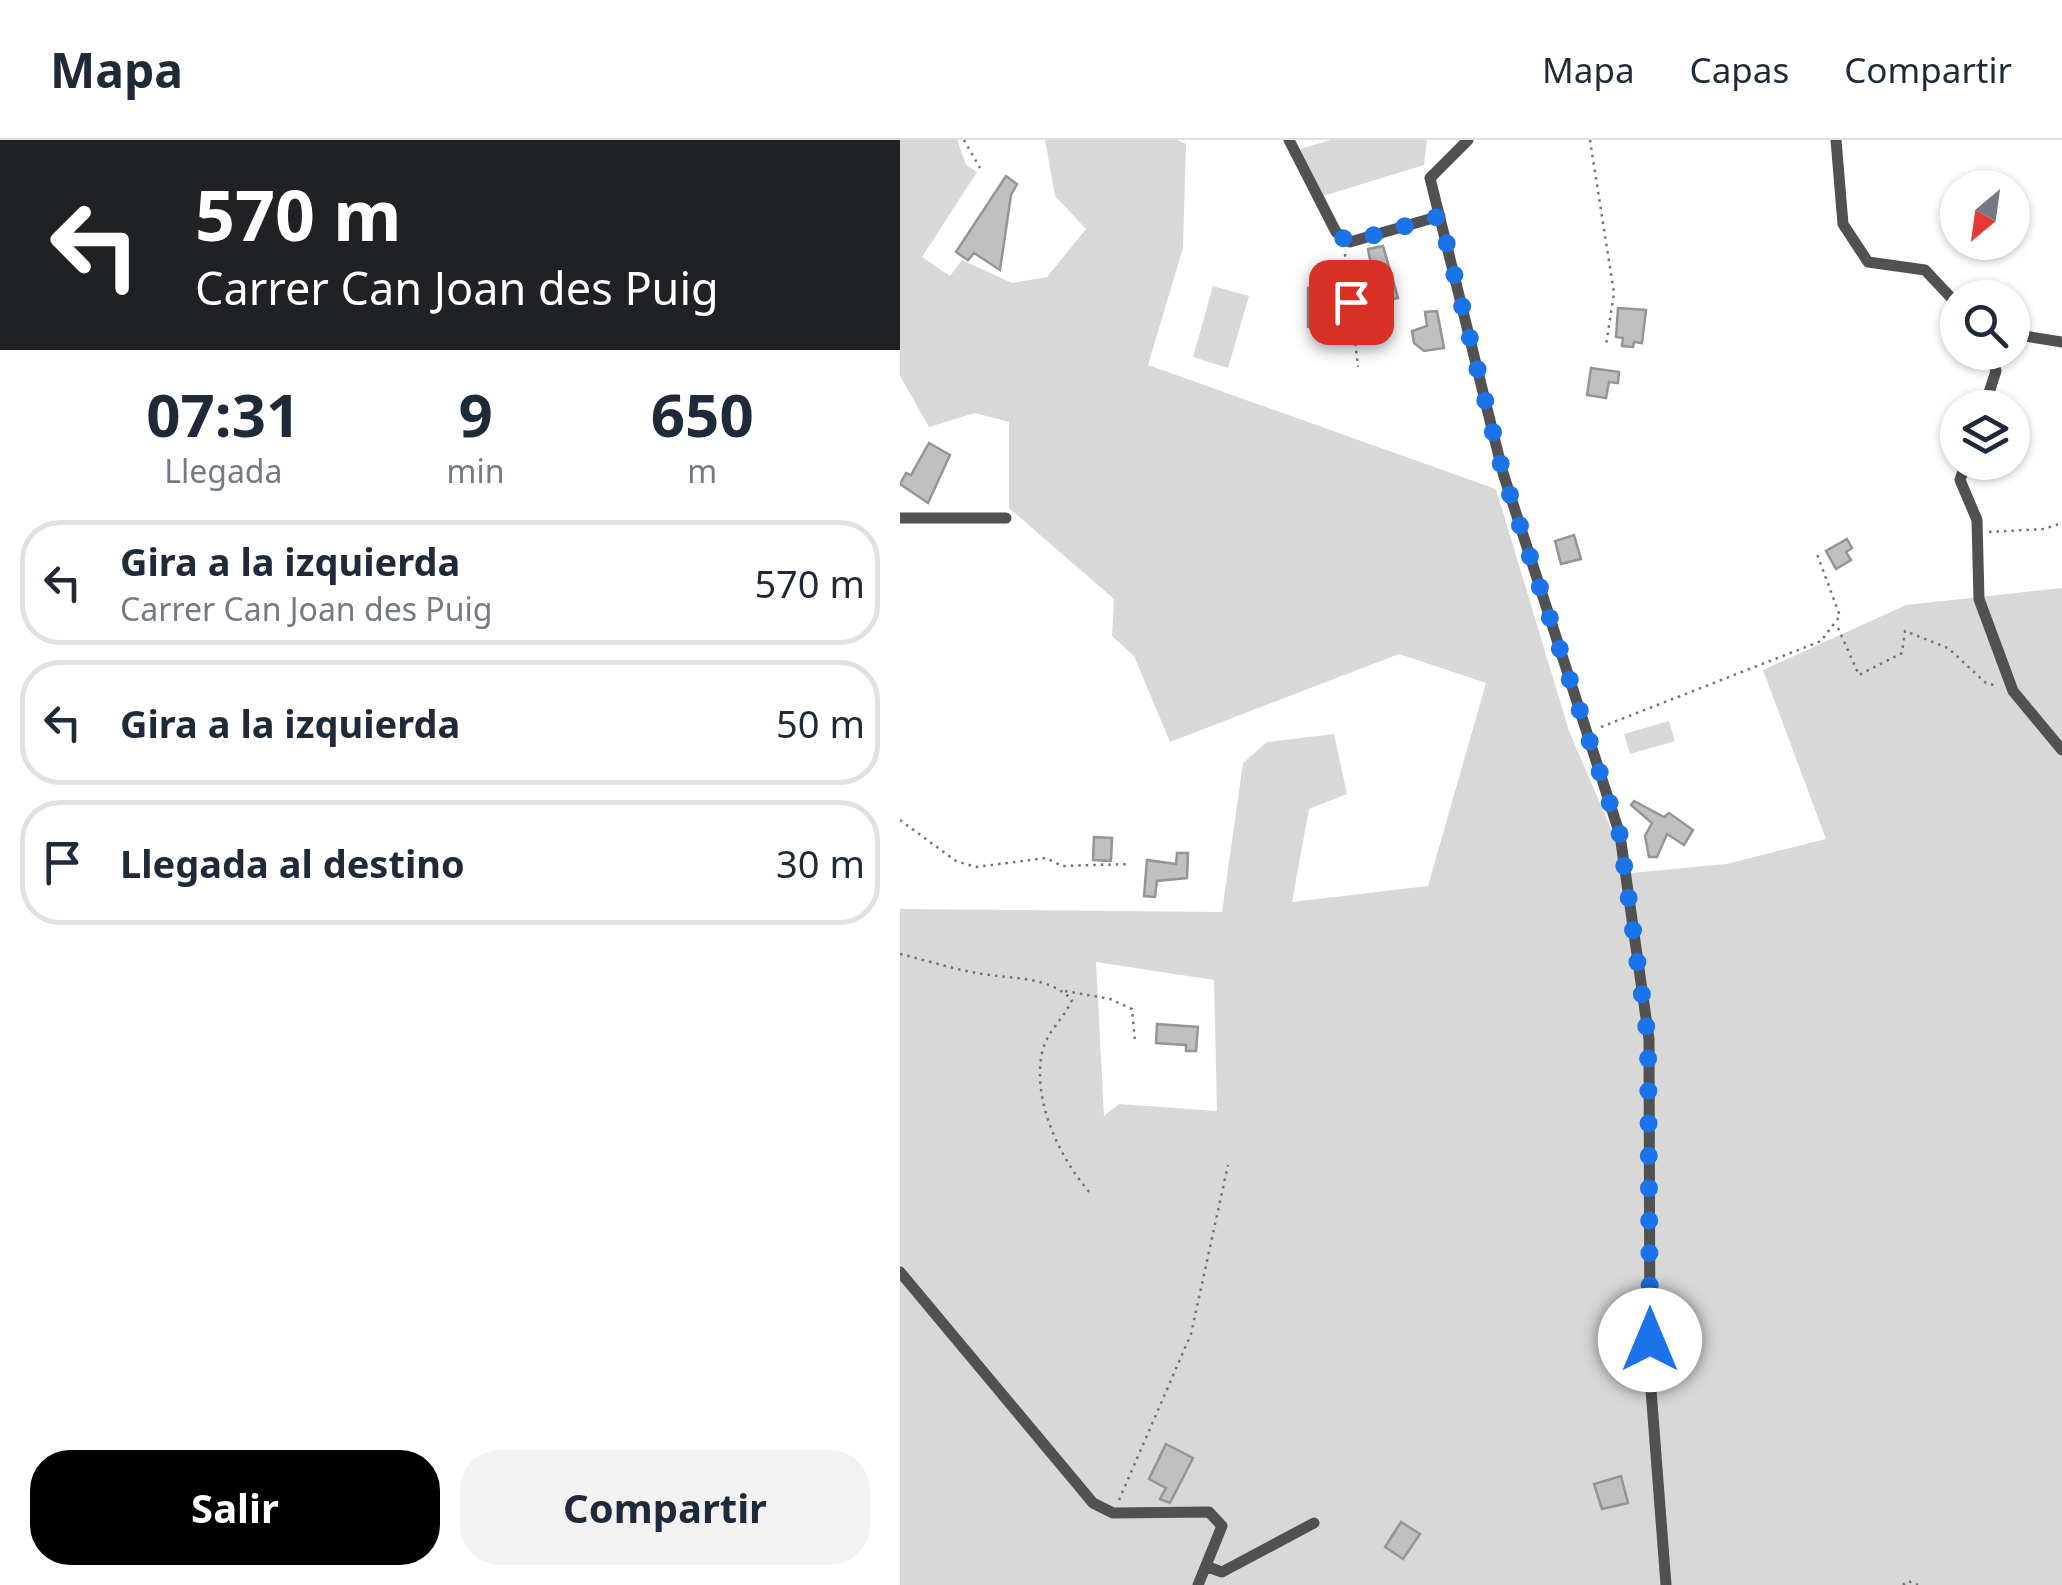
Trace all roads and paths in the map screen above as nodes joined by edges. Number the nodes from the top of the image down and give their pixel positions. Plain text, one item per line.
1 (964, 140) edge
2 (1289, 140) edge
3 (1468, 140) edge
4 (1590, 140) edge
5 (1836, 140) edge
6 (980, 168) dead end
7 (1440, 216) junction
8 (1343, 238) junction
9 (1940, 286) edge
10 (2030, 337) edge
11 (2062, 342) edge
12 (1606, 345) dead end
13 (1358, 367) dead end
14 (1960, 480) edge
15 (900, 518) edge
16 (1006, 518) dead end
17 (2062, 522) edge
18 (1977, 532) junction
19 (1817, 554) dead end
20 (1837, 626) junction
21 (2013, 691) junction
22 (1585, 733) junction
23 (2062, 750) edge
24 (900, 820) edge
25 (1130, 864) dead end
26 (900, 954) edge
27 (1064, 991) junction
28 (1135, 1042) dead end
29 (1228, 1166) dead end
30 (1092, 1196) dead end
31 (900, 1272) edge
32 (1113, 1513) junction
33 (1314, 1523) dead end
34 (1208, 1567) junction
35 (1198, 1585) edge
36 (1666, 1585) edge
37 (1903, 1585) edge
38 (1918, 1585) edge

1 - 6 path
2 - 8 street
3 - 7 street
4 - 12 path
5 - 9 street
7 - 8 street
7 - 22 street
8 - 13 path
10 - 11 street
14 - 18 street
15 - 16 street
17 - 18 path
18 - 21 street
19 - 20 path
20 - 21 path
20 - 22 path
21 - 23 street
22 - 36 street
24 - 25 path
26 - 27 path
27 - 28 path
27 - 30 path
29 - 32 path
31 - 32 street
32 - 34 street
33 - 34 street
34 - 35 street
37 - 38 path

